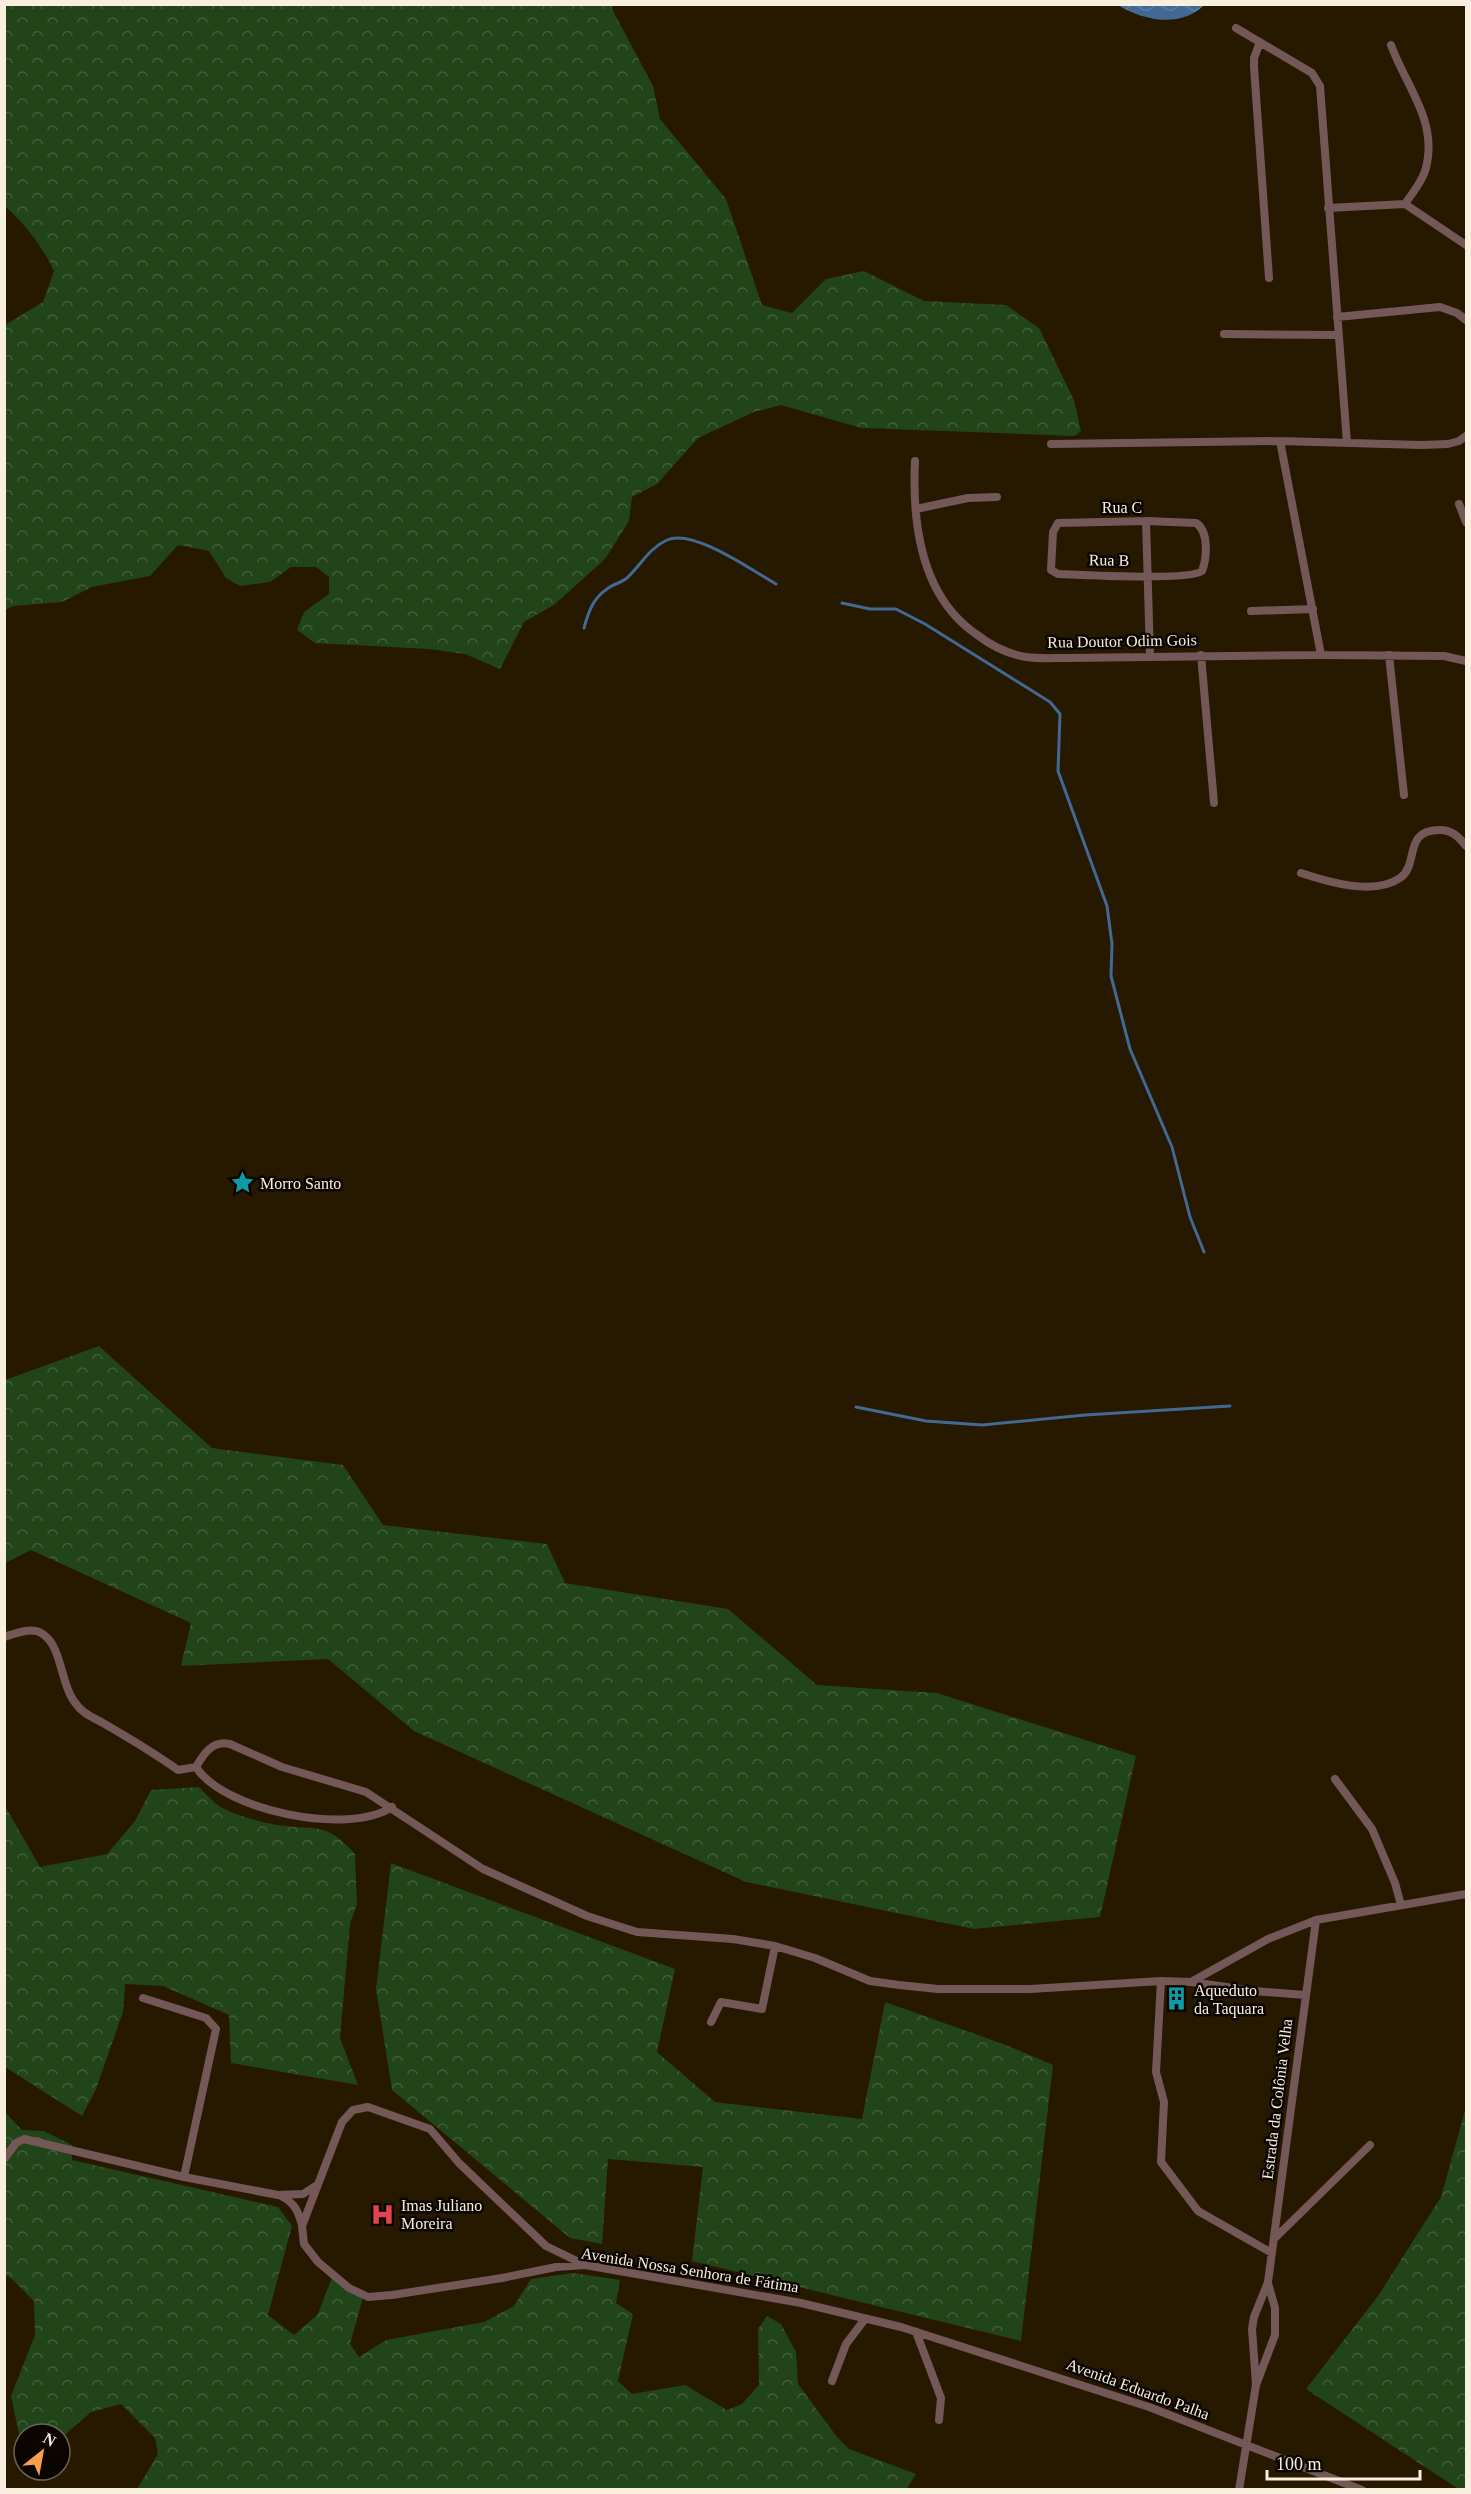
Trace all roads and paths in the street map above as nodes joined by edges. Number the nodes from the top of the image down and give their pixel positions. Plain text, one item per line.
1 (1236, 28) dead end
2 (1260, 42) junction
3 (1391, 45) dead end
4 (1405, 204) junction
5 (1328, 208) junction
6 (1467, 246) edge
7 (1269, 278) dead end
8 (1337, 317) junction
9 (1467, 320) edge
10 (1224, 334) dead end
11 (1338, 335) junction
12 (1467, 436) edge
13 (1280, 441) junction
14 (1347, 443) junction
15 (1051, 444) dead end
16 (915, 461) dead end
17 (997, 497) dead end
18 (1459, 504) dead end
19 (916, 509) junction
20 (1146, 522) junction
21 (1467, 522) edge
22 (1053, 531) joint
23 (1204, 568) joint
24 (1147, 576) junction
25 (1313, 609) junction
26 (1251, 611) dead end
27 (1201, 655) junction
28 (1321, 655) junction
29 (1389, 655) junction
30 (1149, 656) junction
31 (1444, 656) junction
32 (1467, 656) edge
33 (1467, 661) edge
34 (1404, 795) dead end
35 (1214, 803) dead end
36 (1467, 846) edge
37 (1301, 873) dead end
38 (4, 1637) edge
39 (196, 1767) junction
40 (1335, 1779) dead end
41 (392, 1807) junction
42 (1467, 1894) edge
43 (1401, 1905) junction
44 (1316, 1920) junction
45 (776, 1946) junction
46 (1161, 1981) junction
47 (1191, 1982) junction
48 (1305, 1995) junction
49 (143, 1998) dead end
50 (711, 2022) dead end
51 (1370, 2145) dead end
52 (4, 2159) edge
53 (184, 2177) junction
54 (317, 2185) junction
55 (278, 2195) junction
56 (302, 2226) junction
57 (1275, 2239) junction
58 (1272, 2253) junction
59 (585, 2265) junction
60 (1268, 2282) junction
61 (865, 2319) junction
62 (901, 2328) joint
63 (916, 2332) junction
64 (832, 2381) dead end
65 (1256, 2385) junction
66 (939, 2420) dead end
67 (1246, 2444) junction
68 (1239, 2490) edge
69 (1362, 2490) edge

1 - 2 street
2 - 5 street
2 - 7 street
3 - 4 street
4 - 5 street
4 - 6 street
5 - 8 street
8 - 9 street
8 - 11 street
10 - 11 street
11 - 14 street
12 - 14 street
13 - 14 street
13 - 15 street
13 - 25 street
16 - 19 street, Rua Doutor Odim Gois
17 - 19 street
18 - 21 street
19 - 30 street, Rua Doutor Odim Gois
20 - 22 street, Rua C
20 - 23 street, Rua C
20 - 24 street
22 - 24 street, Rua B
23 - 24 street, Rua B
24 - 30 street
25 - 26 street
25 - 28 street
27 - 28 street, Rua Doutor Odim Gois
27 - 30 street, Rua Doutor Odim Gois
27 - 35 street
28 - 29 street, Rua Doutor Odim Gois
29 - 31 street, Rua Doutor Odim Gois
29 - 34 street
31 - 32 street
31 - 33 street, Rua Doutor Odim Gois
36 - 37 street
38 - 39 street
39 - 41 street
39 - 41 street
40 - 43 street
41 - 45 street
42 - 43 street
43 - 44 street
44 - 47 street
44 - 48 street, Estrada da Colônia Velha
45 - 46 street
45 - 50 street
46 - 47 street
46 - 58 street
47 - 48 street
48 - 57 street, Estrada da Colônia Velha
49 - 53 street
51 - 57 street
52 - 53 street
53 - 55 street
54 - 55 street
54 - 56 street
54 - 59 street
55 - 56 street, Avenida Nossa Senhora de Fátima
56 - 59 street, Avenida Nossa Senhora de Fátima
57 - 58 street, Estrada da Colônia Velha
58 - 60 street, Estrada da Colônia Velha
59 - 61 street, Avenida Nossa Senhora de Fátima
60 - 65 street, Estrada da Colônia Velha
60 - 65 street, Estrada da Colônia Velha
61 - 62 street, Avenida Nossa Senhora de Fátima
61 - 64 street
62 - 63 street, Avenida Eduardo Palha
63 - 66 street
63 - 67 street, Avenida Eduardo Palha
65 - 67 street, Estrada da Colônia Velha
67 - 68 street, Estrada da Colônia Velha
67 - 69 street, Avenida Eduardo Palha

